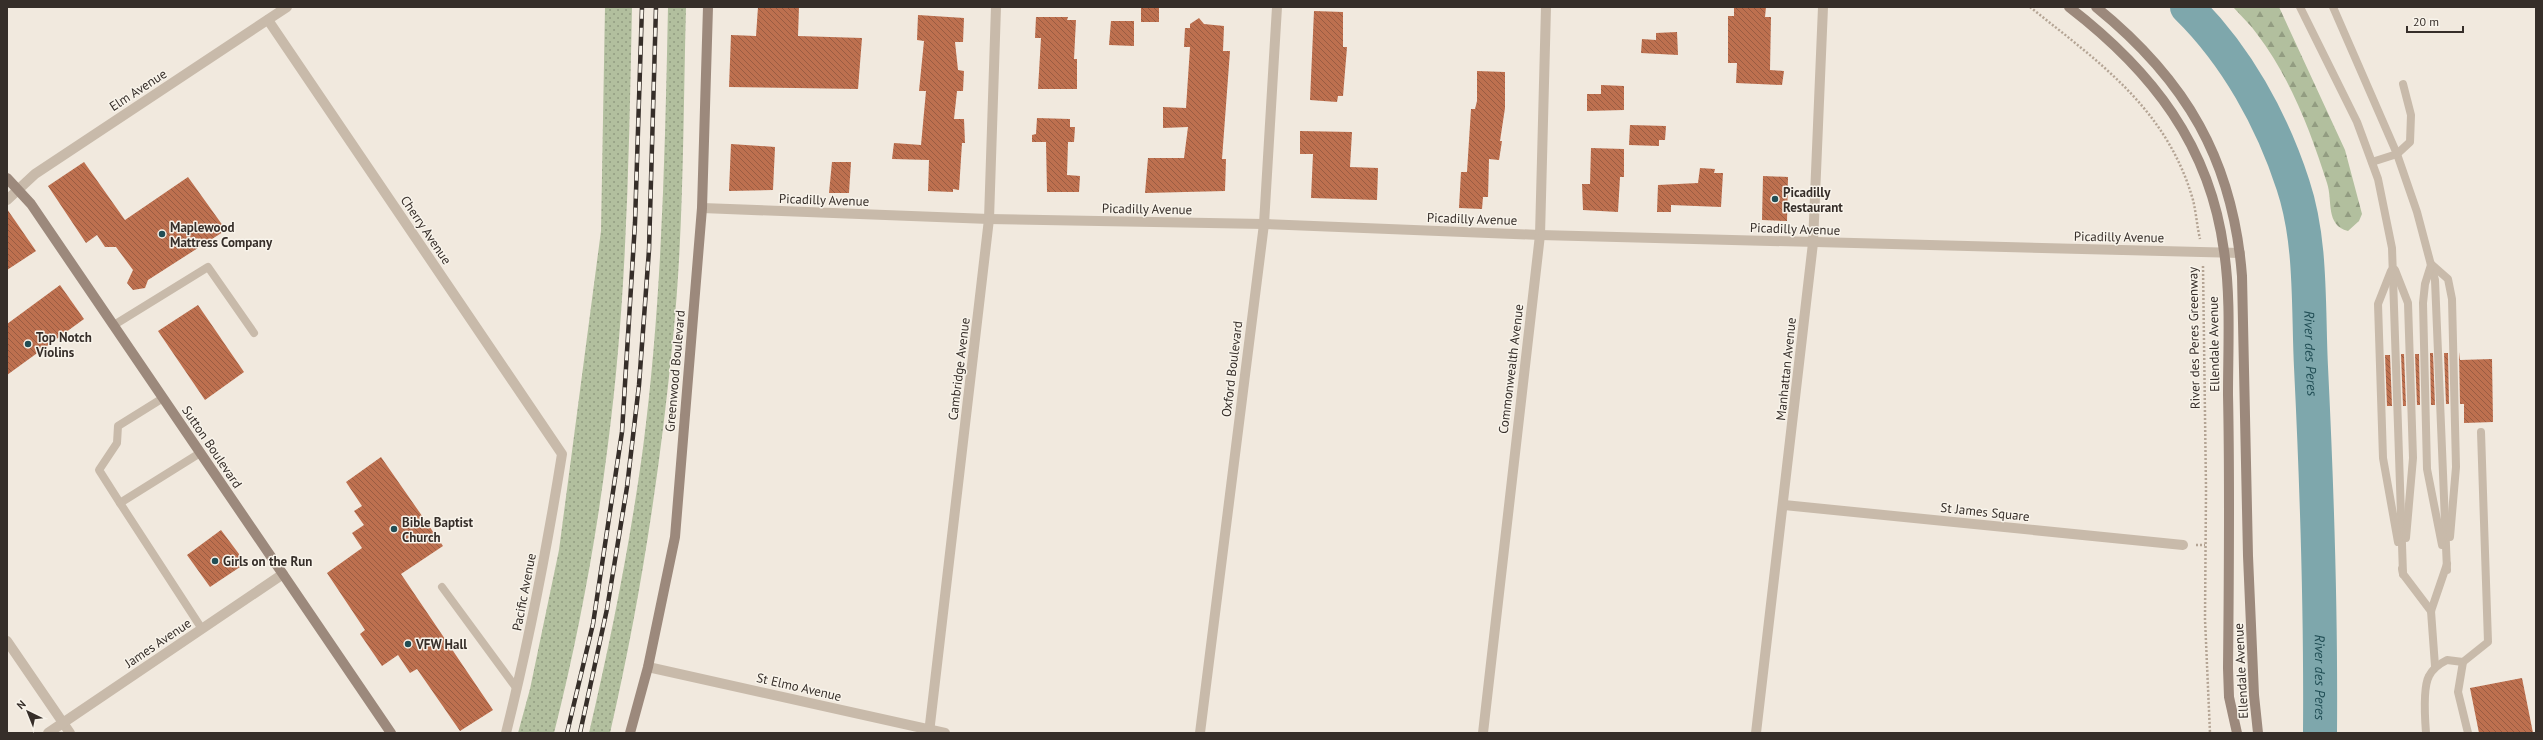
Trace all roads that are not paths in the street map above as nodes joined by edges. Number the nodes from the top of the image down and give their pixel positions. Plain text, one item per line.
1 (287, 7) edge
2 (708, 7) edge
3 (996, 7) edge
4 (1277, 7) edge
5 (1546, 7) edge
6 (1823, 7) edge
7 (2069, 7) edge
8 (2096, 7) edge
9 (2300, 7) edge
10 (2333, 7) edge
11 (268, 20) junction
12 (2403, 84) dead end
13 (2397, 154) junction
14 (2372, 162) junction
15 (7, 178) edge
16 (18, 190) junction
17 (7, 200) edge
18 (702, 208) junction
19 (989, 219) junction
20 (1264, 224) junction
21 (1540, 235) junction
22 (1813, 243) junction
23 (2240, 252) junction
24 (2225, 253) junction
25 (2431, 264) junction
26 (2393, 266) junction
27 (114, 326) junction
28 (254, 333) dead end
29 (163, 398) junction
30 (2481, 432) dead end
31 (200, 453) junction
32 (562, 454) joint
33 (120, 503) junction
34 (1784, 504) junction
35 (2183, 545) dead end
36 (2447, 570) junction
37 (283, 574) junction
38 (2403, 574) junction
39 (442, 588) dead end
40 (2431, 611) junction
41 (202, 629) junction
42 (7, 641) edge
43 (2463, 662) junction
44 (2436, 666) junction
45 (648, 667) junction
46 (517, 689) junction
47 (63, 723) junction
48 (930, 732) edge
49 (48, 733) edge
50 (70, 733) edge
51 (391, 733) edge
52 (506, 733) edge
53 (630, 733) edge
54 (945, 733) edge
55 (1200, 733) edge
56 (1483, 733) edge
57 (1756, 733) edge
58 (2238, 733) edge
59 (2258, 733) edge
60 (2426, 733) edge
61 (2468, 733) edge

1 - 11 street, Elm Avenue
2 - 18 main road, Greenwood Boulevard
3 - 19 street, Cambridge Avenue
4 - 20 street, Oxford Boulevard
5 - 21 street, Commonwealth Avenue
6 - 22 street, Manhattan Avenue
7 - 24 main road, Ellendale Avenue
8 - 23 main road, Ellendale Avenue
9 - 14 lane
10 - 13 lane
11 - 16 street, Elm Avenue
11 - 32 street, Cherry Avenue
12 - 13 lane
13 - 14 lane
13 - 25 lane
14 - 26 lane
15 - 16 main road, Sutton Boulevard
16 - 17 street, Elm Avenue
16 - 27 main road, Sutton Boulevard
18 - 19 street, Picadilly Avenue
18 - 45 main road, Greenwood Boulevard
19 - 20 street, Picadilly Avenue
19 - 48 street, Cambridge Avenue
20 - 21 street, Picadilly Avenue
20 - 55 street, Oxford Boulevard
21 - 22 street, Picadilly Avenue
21 - 56 street, Commonwealth Avenue
22 - 24 street, Picadilly Avenue
22 - 34 street, Manhattan Avenue
23 - 24 street, Picadilly Avenue
23 - 59 main road, Ellendale Avenue
24 - 58 main road, Ellendale Avenue
25 - 36 lane
25 - 36 lane
25 - 36 lane
26 - 38 lane
26 - 38 lane
26 - 38 lane
27 - 28 lane
27 - 29 main road, Sutton Boulevard
29 - 31 main road, Sutton Boulevard
29 - 33 lane
30 - 43 lane
31 - 33 lane
31 - 37 main road, Sutton Boulevard
32 - 46 street, Pacific Avenue
33 - 41 lane
34 - 35 street, St James Square
34 - 57 street, Manhattan Avenue
36 - 40 lane
37 - 41 street, James Avenue
37 - 51 main road, Sutton Boulevard
38 - 40 lane
39 - 46 lane
40 - 44 lane
41 - 47 street, James Avenue
42 - 47 street
43 - 44 lane
43 - 61 lane
44 - 60 lane
45 - 48 street, St Elmo Avenue
45 - 53 main road, Greenwood Boulevard
46 - 52 street, Pacific Avenue
47 - 49 street, James Avenue
47 - 50 street
48 - 54 street, St Elmo Avenue

